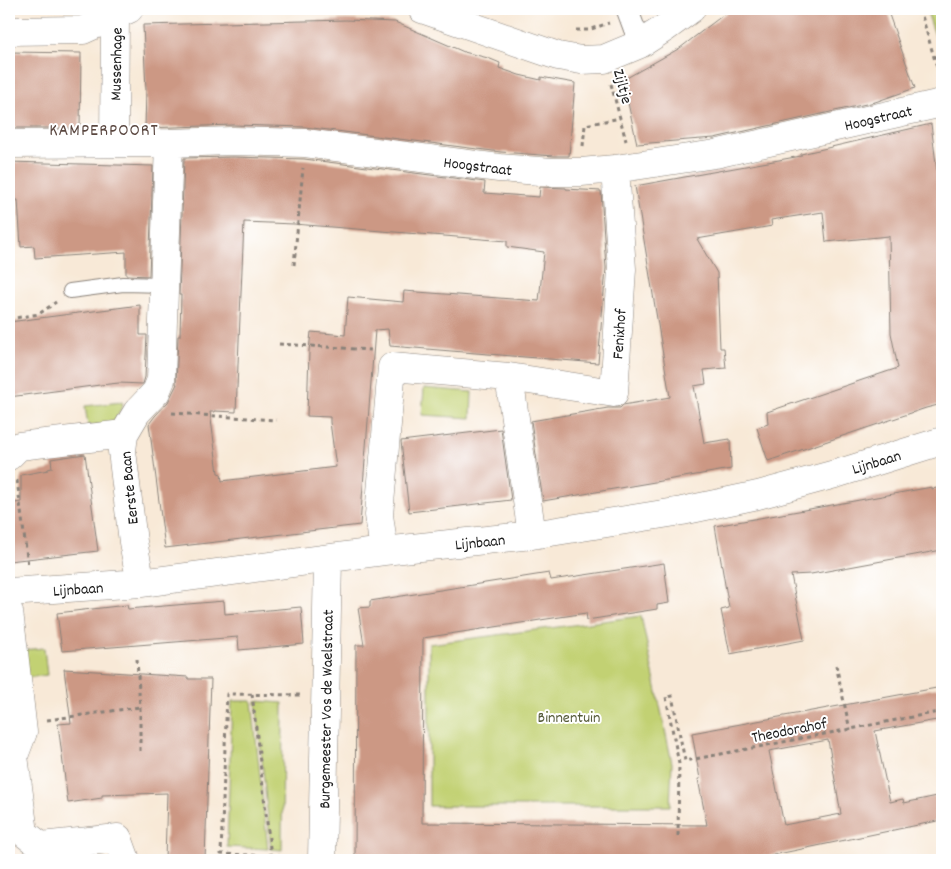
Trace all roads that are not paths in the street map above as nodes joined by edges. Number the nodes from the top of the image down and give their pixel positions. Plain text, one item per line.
1 (422, 9) edge
2 (691, 9) edge
3 (123, 12) edge
4 (628, 13) edge
5 (9, 32) edge
6 (640, 44) junction
7 (942, 92) edge
8 (114, 143) junction
9 (169, 143) junction
10 (9, 144) edge
11 (624, 167) junction
12 (165, 285) junction
13 (70, 291) road end
14 (509, 377) junction
15 (124, 434) junction
16 (942, 441) edge
17 (12, 464) edge
18 (532, 535) junction
19 (384, 551) junction
20 (328, 559) junction
21 (141, 583) junction
22 (20, 591) edge
23 (9, 612) edge
24 (322, 859) edge
25 (126, 860) edge

1 - 6 street
2 - 6 street
3 - 5 street
3 - 8 street, Mussenhage
4 - 6 street
7 - 11 street, Hoogstraat
8 - 9 street, Hoogstraat
8 - 10 street, Hoogstraat
9 - 11 street, Hoogstraat
9 - 12 street, Eerste Baan
11 - 14 street, Fenixhof
12 - 13 lane
12 - 15 street, Eerste Baan
14 - 18 street
14 - 19 street, Fenixhof
15 - 17 street
15 - 21 street, Eerste Baan
16 - 18 street, Lijnbaan
18 - 19 street, Lijnbaan
19 - 20 street, Lijnbaan
20 - 21 street, Lijnbaan
20 - 24 street, Burgemeester Vos de Waelstraat
21 - 22 street, Lijnbaan
23 - 25 street

